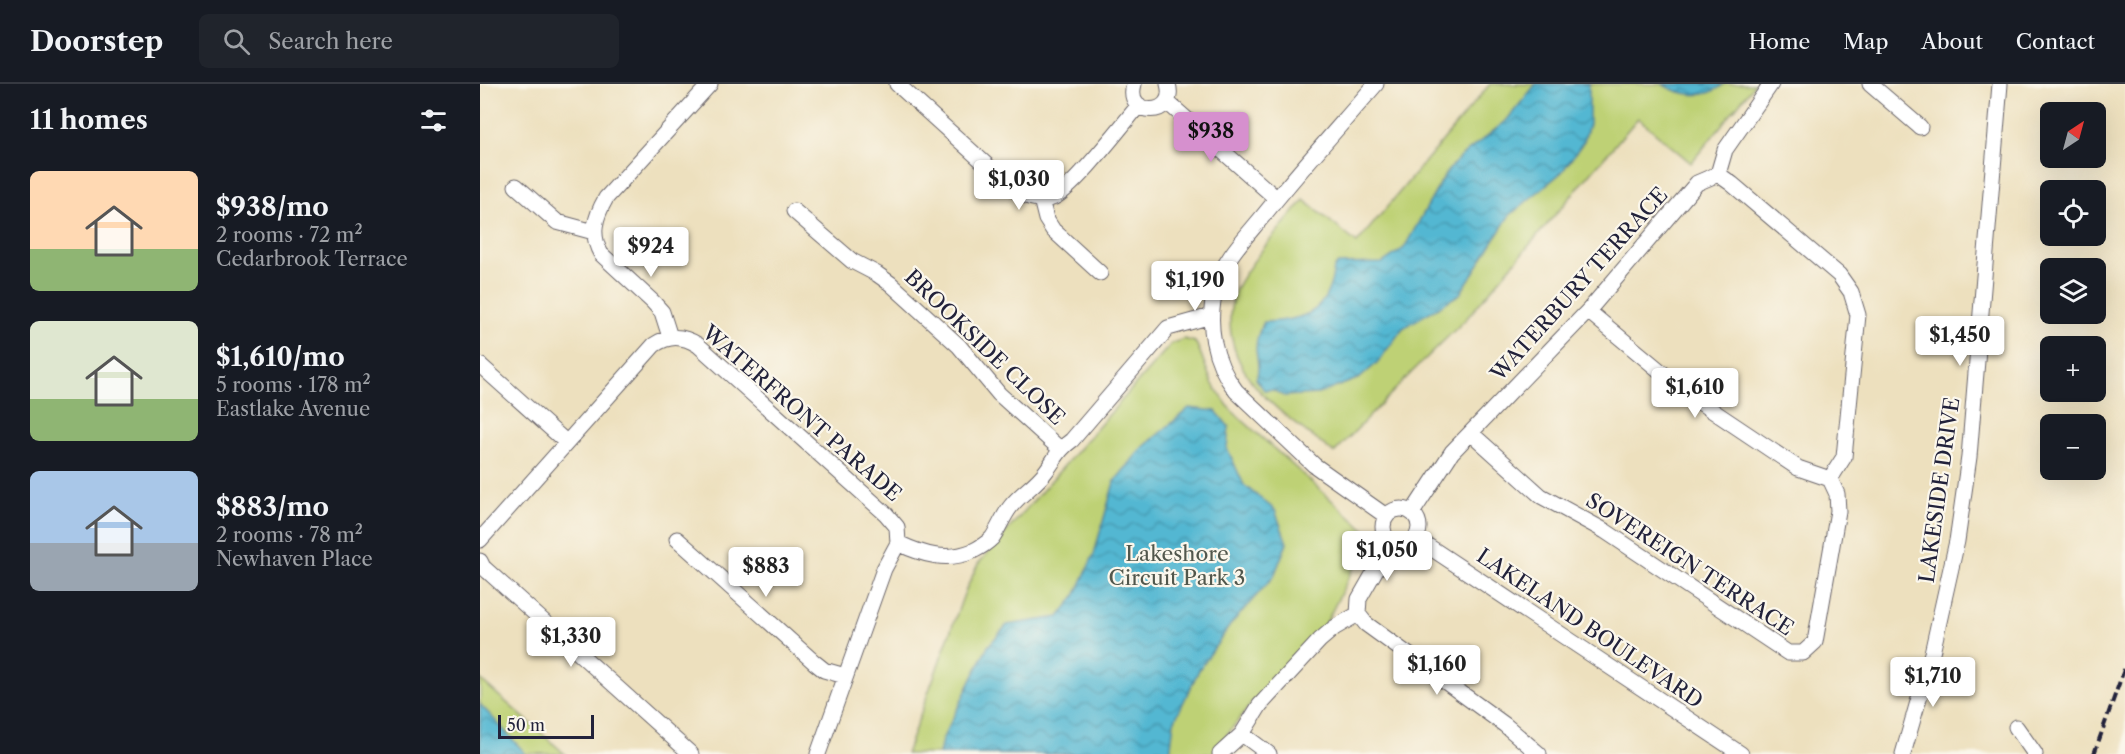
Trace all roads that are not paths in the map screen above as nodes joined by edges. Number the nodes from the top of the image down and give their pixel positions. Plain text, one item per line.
1 (710, 84) edge
2 (897, 84) edge
3 (1134, 84) edge
4 (1168, 84) edge
5 (1376, 84) edge
6 (1771, 84) edge
7 (1870, 84) edge
8 (2000, 84) edge
9 (1167, 102) junction
10 (1139, 105) junction
11 (1920, 127) dead end
12 (1718, 174) junction
13 (516, 186) dead end
14 (1041, 199) junction
15 (1277, 199) junction
16 (794, 211) dead end
17 (594, 232) junction
18 (1100, 273) dead end
19 (1588, 311) junction
20 (1210, 316) junction
21 (670, 337) junction
22 (480, 365) edge
23 (1472, 434) junction
24 (566, 442) junction
25 (1060, 449) junction
26 (1830, 479) junction
27 (1412, 513) junction
28 (1386, 516) junction
29 (1416, 538) junction
30 (677, 539) dead end
31 (480, 540) edge
32 (898, 543) junction
33 (1391, 543) junction
34 (480, 561) edge
35 (1358, 614) junction
36 (845, 676) junction
37 (2016, 727) dead end
38 (1242, 734) junction
39 (691, 754) edge
40 (818, 754) edge
41 (1220, 754) edge
42 (1269, 754) edge
43 (1539, 754) edge
44 (1741, 754) edge
45 (1903, 754) edge
46 (2035, 754) edge

1 - 17 street
2 - 14 street
3 - 10 street
4 - 9 street
5 - 15 street
6 - 12 street
7 - 11 street
8 - 45 street, LAKESIDE DRIVE
9 - 10 street
9 - 15 street
10 - 14 street
12 - 19 street, WATERBURY TERRACE
12 - 26 street
13 - 17 street
14 - 18 street
15 - 20 street
16 - 25 street, BROOKSIDE CLOSE
17 - 21 street, WATERFRONT PARADE
19 - 23 street, WATERBURY TERRACE
19 - 26 street
20 - 25 street
20 - 28 street
21 - 24 street, WATERFRONT PARADE
21 - 32 street, WATERFRONT PARADE
22 - 24 street
23 - 26 street, SOVEREIGN TERRACE
23 - 27 street, WATERBURY TERRACE
24 - 31 street, WATERFRONT PARADE
25 - 32 street
27 - 28 street
27 - 29 street
28 - 33 street
29 - 33 street
29 - 44 street, LAKELAND BOULEVARD
30 - 36 street
32 - 36 street
33 - 35 street
34 - 39 street
35 - 38 street
35 - 43 street
36 - 40 street
37 - 46 street
38 - 41 street
38 - 42 street

